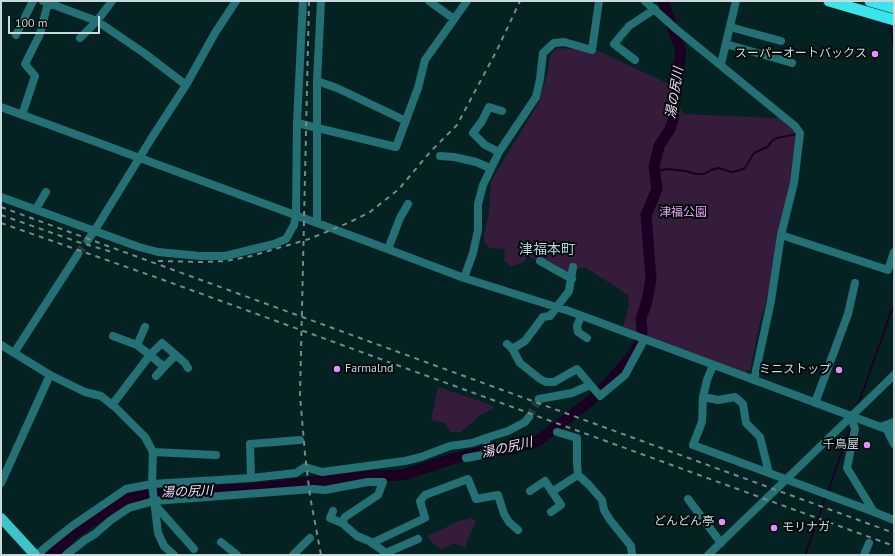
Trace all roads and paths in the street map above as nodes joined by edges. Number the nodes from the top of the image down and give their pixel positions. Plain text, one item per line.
1 (33, 1) edge
2 (112, 1) edge
3 (236, 1) edge
4 (303, 1) edge
5 (321, 1) edge
6 (429, 1) edge
7 (467, 1) edge
8 (599, 1) edge
9 (645, 1) edge
10 (736, 1) edge
11 (829, 1) edge
12 (870, 1) edge
13 (45, 2) edge
14 (894, 8) edge
15 (655, 9) junction
16 (454, 19) junction
17 (894, 20) edge
18 (97, 21) junction
19 (730, 27) junction
20 (16, 35) dead end
21 (80, 38) dead end
22 (781, 41) dead end
23 (726, 44) junction
24 (635, 60) dead end
25 (792, 63) dead end
26 (721, 64) junction
27 (317, 81) junction
28 (186, 85) junction
29 (1, 107) edge
30 (502, 111) dead end
31 (22, 115) junction
32 (406, 121) junction
33 (297, 123) junction
34 (318, 128) junction
35 (500, 152) junction
36 (440, 156) dead end
37 (139, 158) junction
38 (490, 168) junction
39 (46, 192) dead end
40 (1, 197) edge
41 (408, 204) dead end
42 (36, 209) junction
43 (296, 215) junction
44 (317, 223) junction
45 (95, 230) junction
46 (781, 235) junction
47 (88, 240) tunnel mouth
48 (388, 249) junction
49 (894, 252) edge
50 (78, 254) tunnel mouth
51 (540, 261) dead end
52 (574, 267) dead end
53 (464, 278) junction
54 (572, 279) junction
55 (855, 283) dead end
56 (557, 307) junction
57 (581, 316) junction
58 (146, 327) dead end
59 (113, 336) dead end
60 (587, 338) dead end
61 (644, 340) junction
62 (1, 345) edge
63 (137, 345) junction
64 (14, 354) junction
65 (150, 355) junction
66 (176, 355) junction
67 (713, 365) junction
68 (164, 367) junction
69 (188, 368) dead end
70 (50, 375) junction
71 (894, 375) edge
72 (156, 376) dead end
73 (754, 380) junction
74 (590, 385) junction
75 (703, 397) junction
76 (539, 399) dead end
77 (815, 403) junction
78 (112, 405) junction
79 (529, 417) tunnel mouth
80 (851, 417) junction
81 (894, 422) edge
82 (887, 430) edge
83 (557, 432) dead end
84 (486, 438) junction
85 (300, 440) dead end
86 (894, 444) edge
87 (152, 452) junction
88 (216, 455) dead end
89 (466, 458) dead end
90 (769, 474) junction
91 (578, 475) junction
92 (251, 478) junction
93 (786, 480) junction
94 (1, 484) edge
95 (152, 484) junction
96 (530, 491) dead end
97 (553, 491) junction
98 (688, 499) dead end
99 (155, 503) junction
100 (333, 511) dead end
101 (551, 512) dead end
102 (874, 512) junction
103 (1, 518) edge
104 (894, 520) edge
105 (342, 523) junction
106 (518, 530) dead end
107 (310, 538) dead end
108 (418, 539) dead end
109 (221, 542) dead end
110 (372, 543) junction
111 (721, 543) junction
112 (869, 543) dead end
113 (194, 549) dead end
114 (387, 554) edge
115 (36, 555) edge
116 (66, 555) edge
117 (174, 555) edge
118 (237, 555) edge
119 (293, 555) edge
120 (632, 555) edge
121 (708, 555) edge
122 (864, 555) edge

1 - 20 street
2 - 18 street
3 - 28 street
4 - 33 street
5 - 27 street
6 - 16 street
7 - 16 street
8 - 35 street
9 - 15 street
10 - 19 street
11 - 17 highway
12 - 14 highway
13 - 18 street
13 - 31 street
15 - 24 street
15 - 26 street
16 - 32 street
18 - 21 street
18 - 28 street
19 - 22 street
19 - 23 street
23 - 25 street
23 - 26 street
26 - 46 street
27 - 32 street
27 - 34 street
28 - 37 street
29 - 31 street
30 - 35 street
31 - 37 street
32 - 34 street
33 - 34 street
33 - 43 street
34 - 44 street
35 - 38 street
36 - 38 street
37 - 43 street
37 - 45 street
38 - 53 street
39 - 42 street
40 - 42 street
41 - 48 street
42 - 45 street
43 - 44 street
43 - 45 street
44 - 48 street
45 - 47 street
46 - 49 street
46 - 73 street
48 - 53 street
50 - 64 street
51 - 54 street
52 - 54 street
53 - 56 street
54 - 56 street
55 - 77 street
56 - 57 street
56 - 74 street
57 - 60 street
57 - 61 street
58 - 63 street
59 - 63 street
61 - 67 street
61 - 74 street
62 - 64 street
63 - 65 street
64 - 70 street
65 - 66 street
65 - 68 street
65 - 78 street
66 - 68 street
66 - 69 street
67 - 73 street
67 - 75 street
68 - 72 street
70 - 78 street
70 - 94 street
71 - 80 street
73 - 77 street
74 - 76 street
75 - 90 street
75 - 90 street
77 - 80 street
78 - 87 street
79 - 84 street
80 - 82 street
80 - 93 street
80 - 102 street
81 - 82 street
82 - 86 street
83 - 91 street
84 - 89 street
84 - 92 street
85 - 92 street
87 - 88 street
87 - 95 street
90 - 93 street
91 - 97 street
91 - 120 street
92 - 95 street
93 - 102 street
93 - 111 street
95 - 99 street
95 - 115 street
96 - 97 street
97 - 101 street
98 - 111 street
99 - 105 street
99 - 113 street
99 - 116 street
99 - 117 street
100 - 105 street
102 - 104 street
103 - 115 main road
105 - 110 street
106 - 110 street
107 - 119 street
108 - 114 street
109 - 118 street
110 - 114 street
111 - 121 street
112 - 122 street

